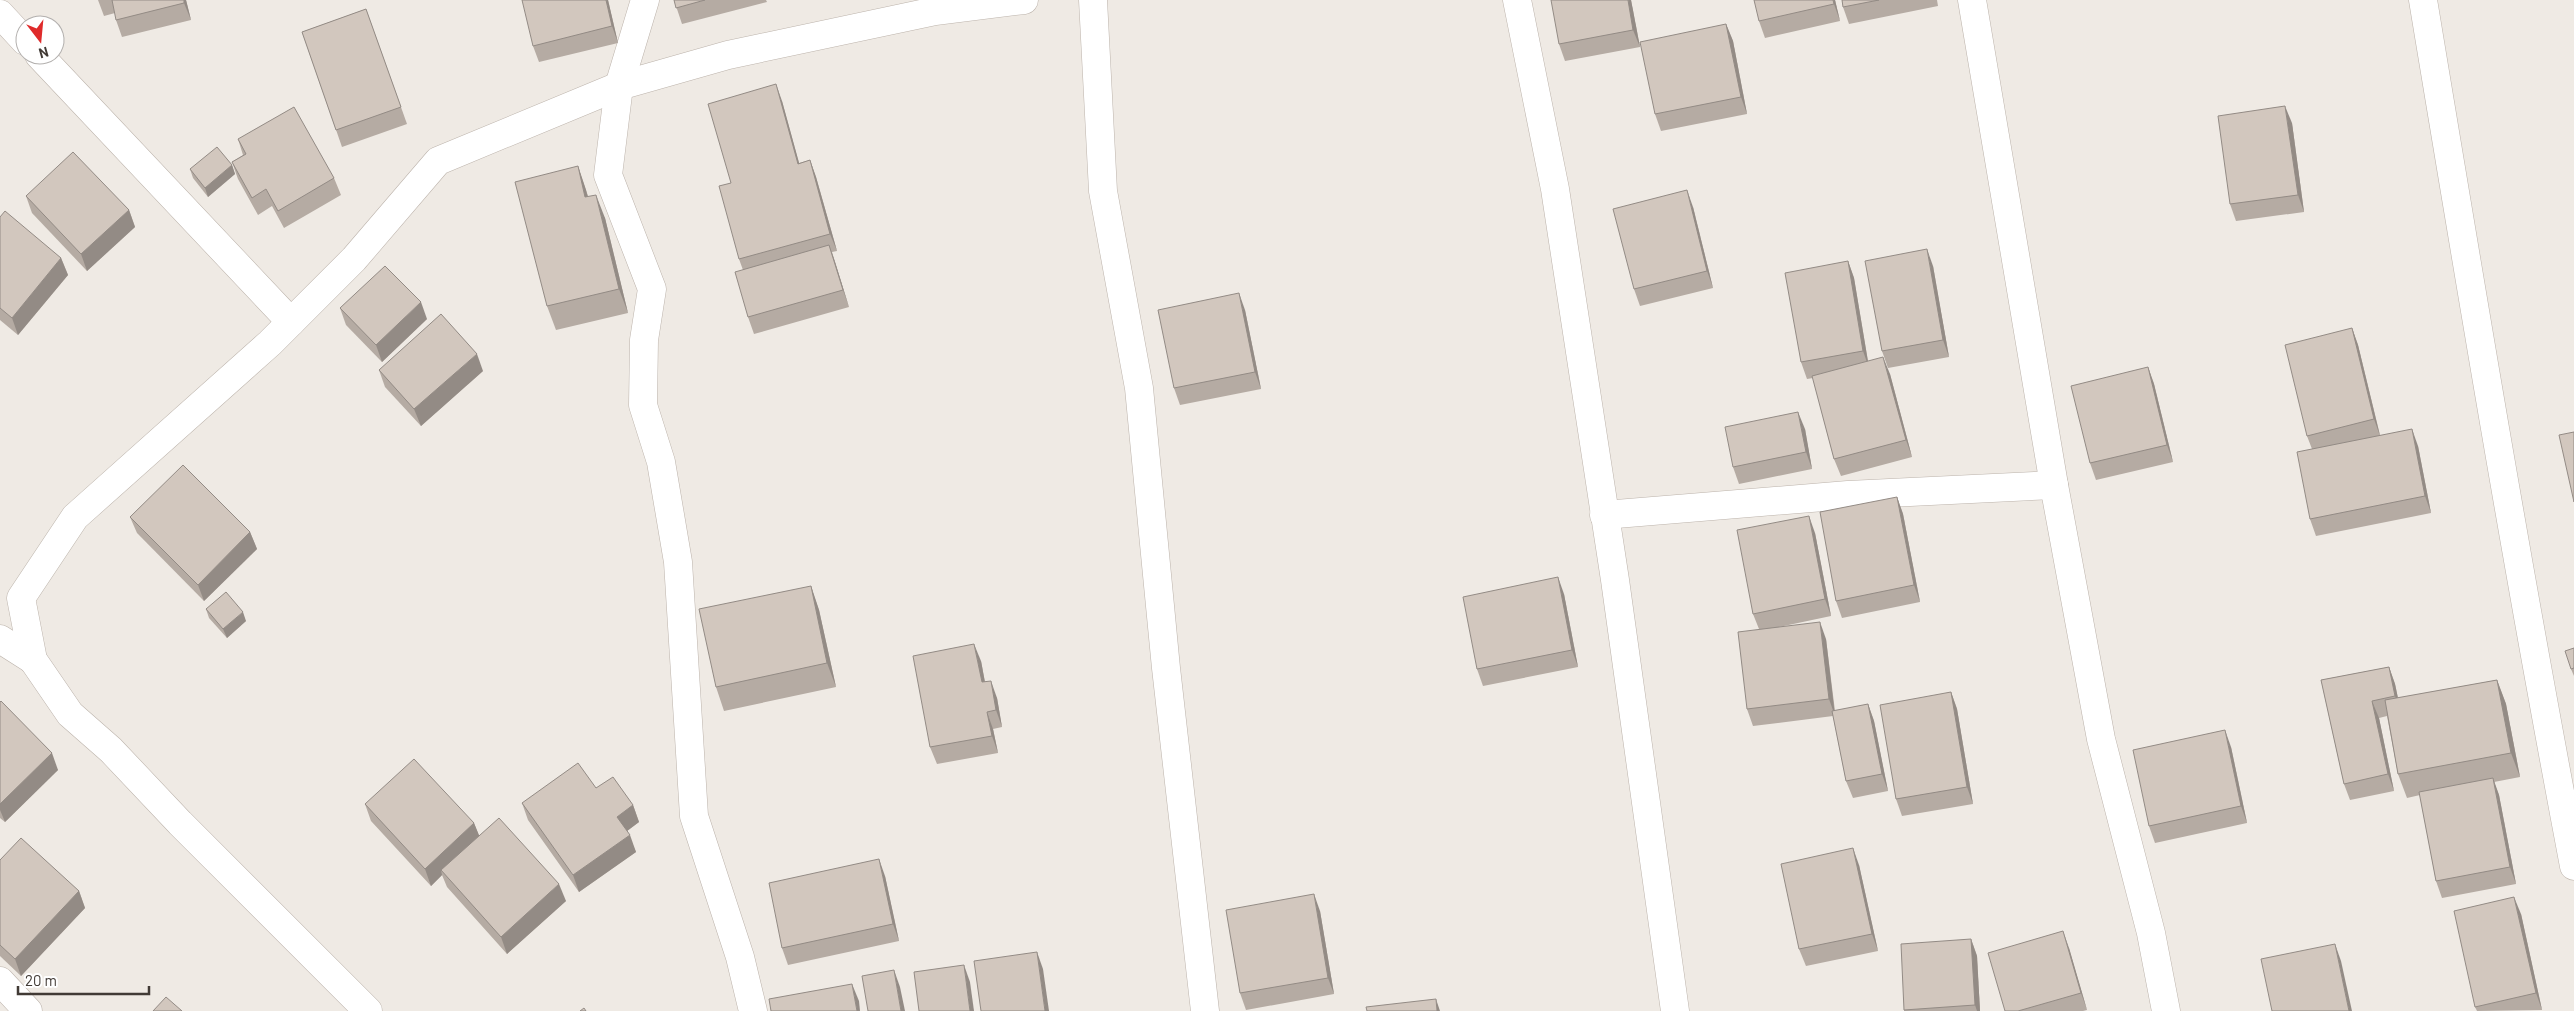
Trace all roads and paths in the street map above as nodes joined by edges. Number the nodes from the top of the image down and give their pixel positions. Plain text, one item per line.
1 (645, 0) edge
2 (1024, 0) edge
3 (1093, 0) edge
4 (1516, 0) edge
5 (1972, 0) edge
6 (2423, 0) edge
7 (0, 14) edge
8 (15, 30) edge
9 (48, 65) edge
10 (619, 86) junction
11 (291, 322) junction
12 (2054, 485) junction
13 (1604, 515) junction
14 (0, 639) edge
15 (33, 660) junction
16 (2574, 866) edge
17 (0, 981) edge
18 (28, 1011) edge
19 (368, 1011) edge
20 (753, 1011) edge
21 (1205, 1011) edge
22 (1675, 1011) edge
23 (2166, 1011) edge

1 - 10 street
2 - 10 street
3 - 21 street
4 - 13 street
5 - 12 street
6 - 16 street
7 - 8 street
9 - 11 street
10 - 11 street
10 - 20 street
11 - 15 street
12 - 13 street
12 - 23 street
13 - 22 street
14 - 15 street
15 - 19 street
17 - 18 street

